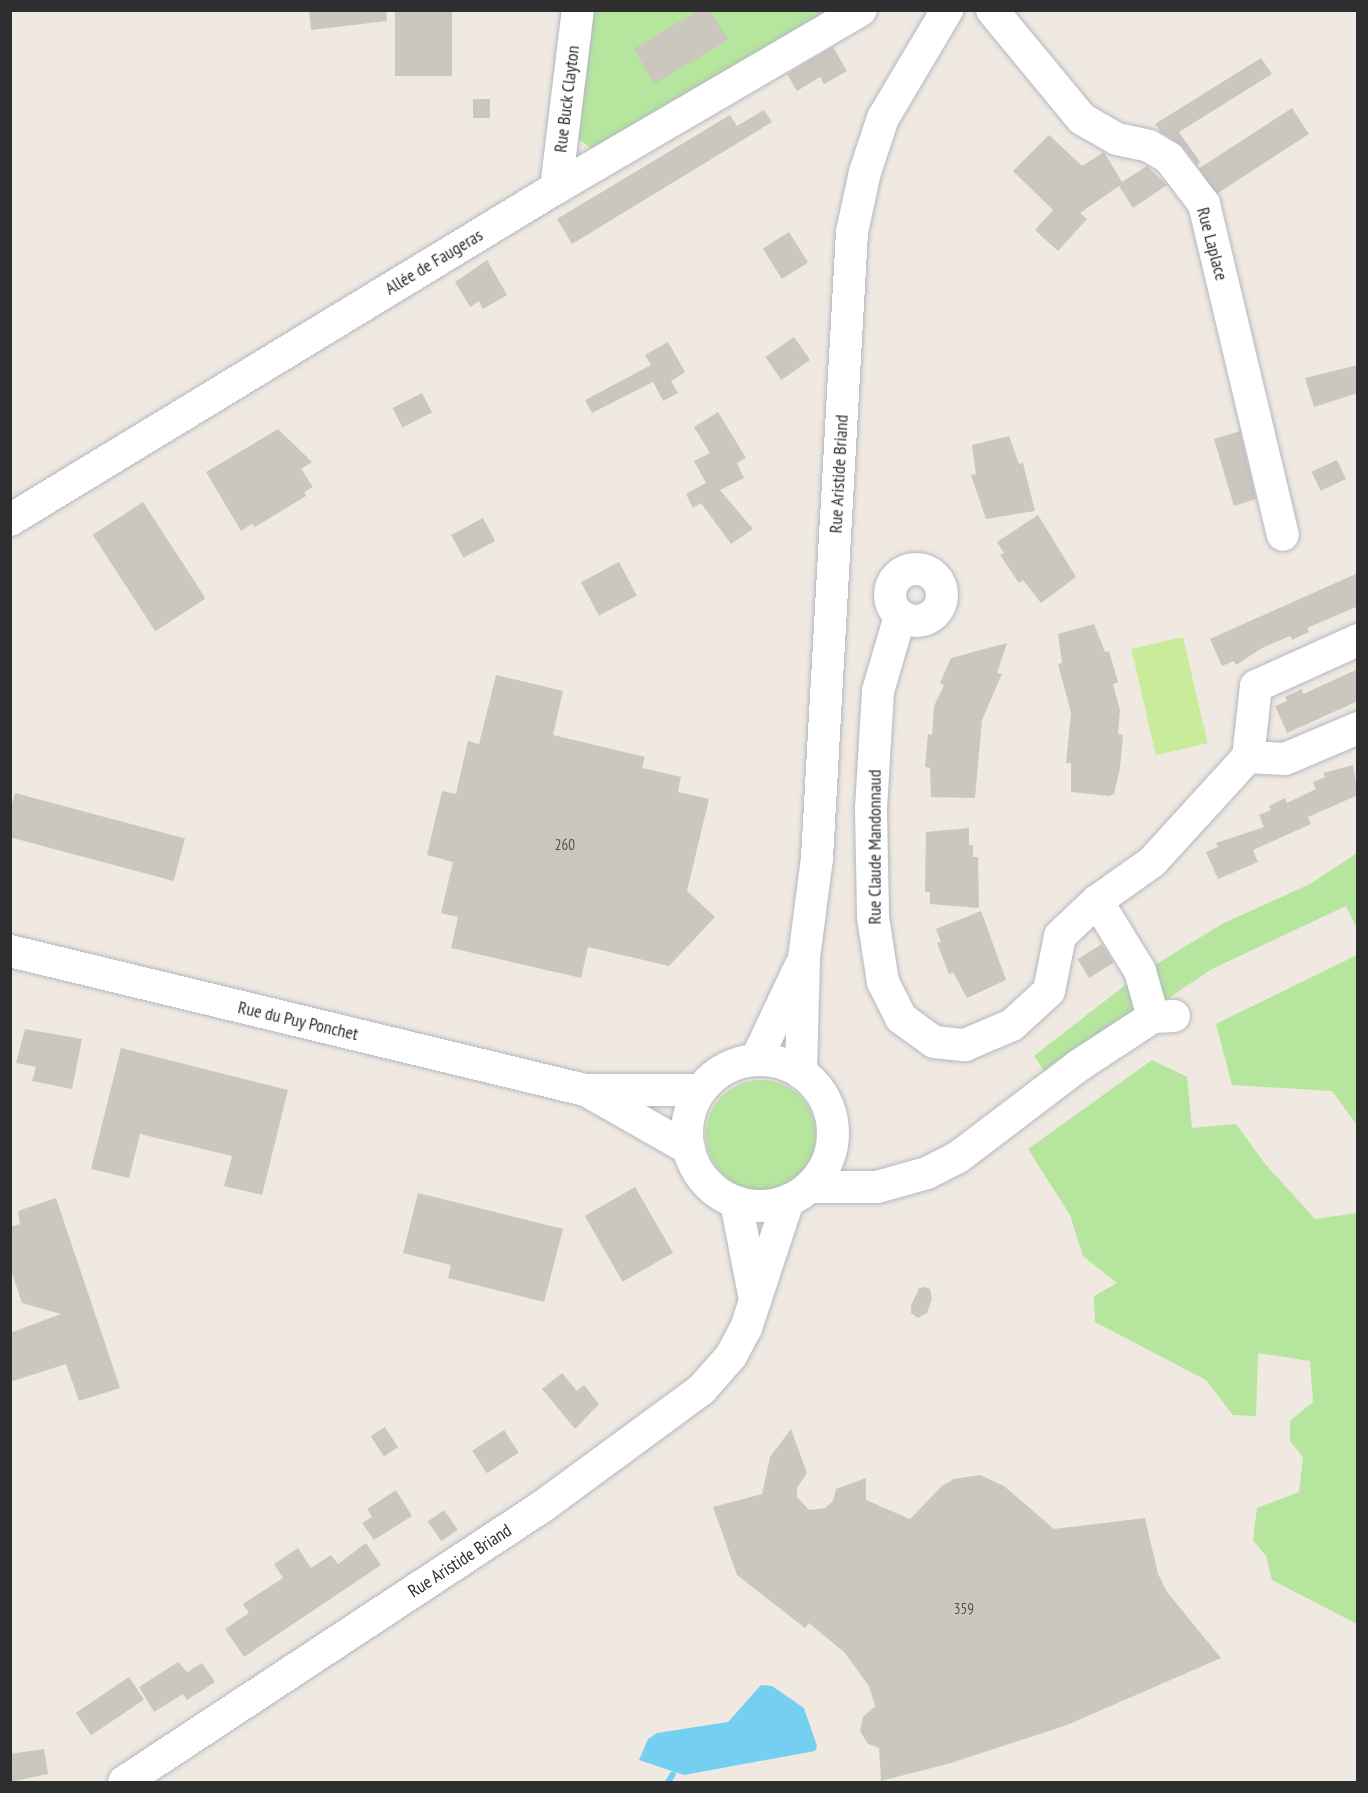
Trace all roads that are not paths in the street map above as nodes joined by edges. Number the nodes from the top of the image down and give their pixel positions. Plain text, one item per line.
1 (578, 10) edge
2 (861, 10) edge
3 (947, 10) edge
4 (992, 10) edge
5 (556, 188) junction
6 (10, 520) edge
7 (1283, 535) dead end
8 (900, 616) dead end
9 (1358, 640) edge
10 (1358, 728) edge
11 (1248, 757) junction
12 (1097, 901) junction
13 (10, 951) edge
14 (804, 958) junction
15 (756, 1060) junction
16 (801, 1073) junction
17 (585, 1090) junction
18 (700, 1090) junction
19 (832, 1148) junction
20 (689, 1149) junction
21 (859, 1184) junction
22 (799, 1194) junction
23 (736, 1202) junction
24 (755, 1300) junction
25 (124, 1782) edge

1 - 5 street, Rue Buck Clayton
2 - 5 street, Allée de Faugeras
3 - 14 street, Rue Aristide Briand
4 - 7 street, Rue Laplace
5 - 6 street, Allée de Faugeras
8 - 12 street, Rue Claude Mandonnaud
9 - 11 street
10 - 11 street
11 - 12 street, Rue Claude Mandonnaud
12 - 21 street
13 - 17 street, Rue du Puy Ponchet
14 - 15 street, Rue Aristide Briand
14 - 16 street, Rue Aristide Briand
15 - 16 street
15 - 18 street
16 - 19 street
17 - 18 street, Rue du Puy Ponchet
17 - 20 street, Rue du Puy Ponchet
18 - 20 street
19 - 21 street
19 - 22 street
20 - 23 street
21 - 22 street
22 - 23 street
22 - 24 street, Rue Aristide Briand
23 - 24 street, Rue Aristide Briand
24 - 25 street, Rue Aristide Briand

